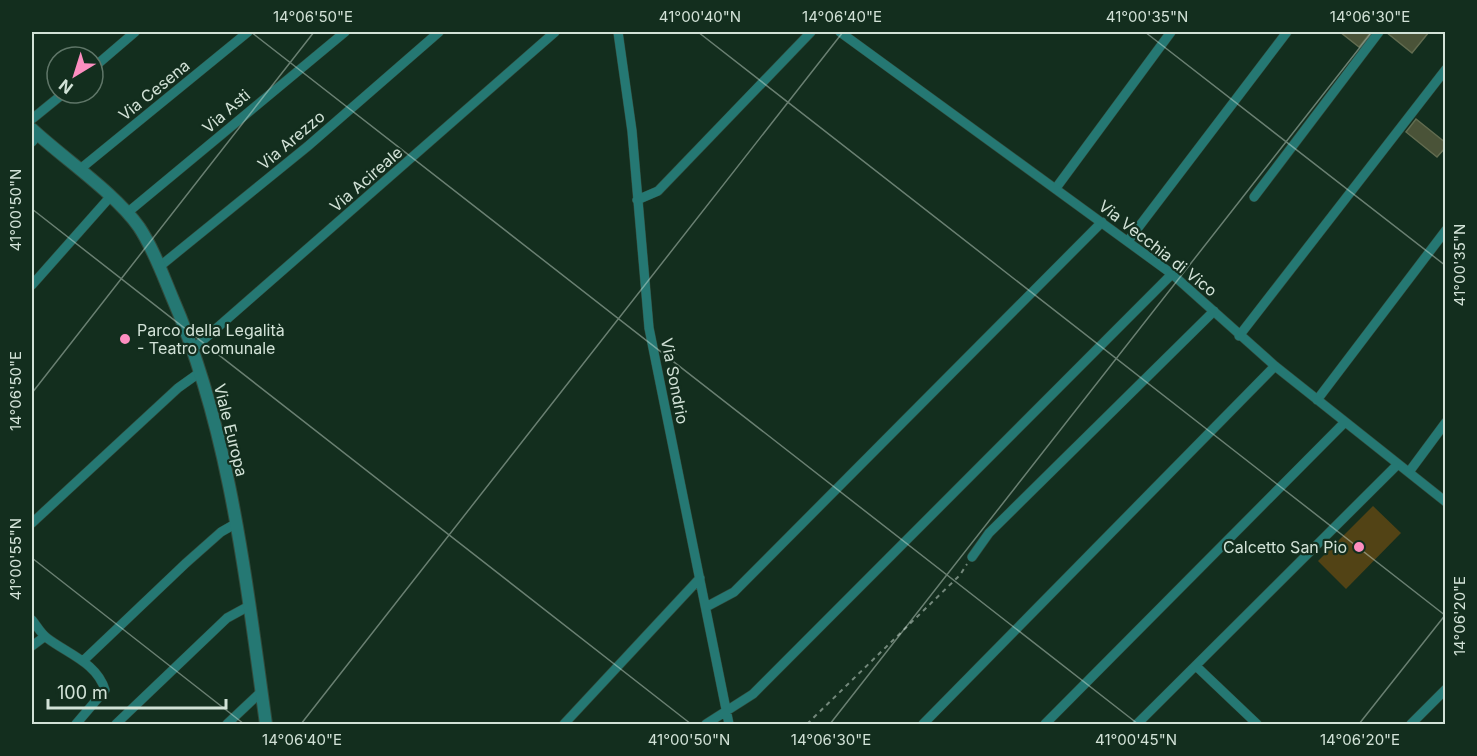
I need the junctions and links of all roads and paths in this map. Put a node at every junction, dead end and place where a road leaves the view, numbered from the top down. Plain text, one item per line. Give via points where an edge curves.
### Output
1 (135, 32) edge
2 (248, 32) edge
3 (345, 32) edge
4 (439, 32) edge
5 (555, 32) edge
6 (811, 32) edge
7 (840, 32) edge
8 (1171, 32) edge
9 (1287, 32) edge
10 (1379, 32) edge
11 (618, 35) edge
12 (105, 58) edge
13 (1446, 69) edge
14 (49, 105) edge
15 (32, 119) edge
16 (34, 136) edge
17 (79, 170) junction
18 (1056, 188) junction
19 (110, 196) junction
20 (1254, 197) dead end
21 (637, 200) junction
22 (127, 213) junction
23 (1102, 222) junction
24 (1446, 230) edge
25 (1128, 241) junction
26 (159, 267) junction
27 (1172, 274) junction
28 (32, 285) edge
29 (1214, 311) junction
30 (1239, 336) junction
31 (194, 348) junction
32 (1275, 366) junction
33 (199, 373) junction
34 (1317, 400) junction
35 (1345, 422) junction
36 (1446, 422) edge
37 (1398, 464) junction
38 (1408, 472) junction
39 (1446, 501) edge
40 (32, 523) edge
41 (235, 524) junction
42 (972, 557) joint
43 (700, 578) junction
44 (249, 606) junction
45 (706, 606) junction
46 (32, 620) edge
47 (44, 637) junction
48 (32, 646) edge
49 (84, 660) junction
50 (1196, 666) junction
51 (1446, 689) edge
52 (262, 691) junction
53 (726, 711) junction
54 (76, 724) edge
55 (116, 724) edge
56 (227, 724) edge
57 (267, 724) edge
58 (564, 724) edge
59 (706, 724) edge
60 (729, 724) edge
61 (807, 724) edge
62 (923, 724) edge
63 (1045, 724) edge
64 (1137, 724) edge
65 (1257, 724) edge
66 (1411, 724) edge

1 - 12 street
2 - 17 street, Via Cesena
3 - 22 street, Via Asti
4 - 26 street, Via Arezzo via 308,146
5 - 31 street, Via Acireale
6 - 21 street via 658,191
7 - 18 street, Via Vecchia di Vico
8 - 18 street
9 - 25 street
10 - 20 street
11 - 21 street, Via Sondrio
13 - 30 street
14 - 15 street
16 - 17 street, Viale Europa
17 - 19 street, Viale Europa
18 - 23 street, Via Vecchia di Vico
19 - 22 street, Viale Europa
19 - 28 street
21 - 43 street, Via Sondrio via 649,328
22 - 26 street, Viale Europa via 143,234
23 - 25 street, Via Vecchia di Vico
23 - 45 street via 734,592
24 - 34 street
25 - 27 street, Via Vecchia di Vico
26 - 31 street, Viale Europa
27 - 29 street, Via Vecchia di Vico
27 - 53 street via 753,694
29 - 30 street, Via Vecchia di Vico
29 - 42 street via 989,533
30 - 32 street, Via Vecchia di Vico
31 - 33 street, Viale Europa
32 - 34 street, Via Vecchia di Vico
32 - 62 street
33 - 40 street
33 - 41 street, Viale Europa via 216,430
34 - 35 street, Via Vecchia di Vico
35 - 37 street, Via Vecchia di Vico
35 - 63 street
36 - 38 street
37 - 38 street, Via Vecchia di Vico
37 - 50 street
38 - 39 street, Via Vecchia di Vico
41 - 44 street, Viale Europa
41 - 49 street via 186,563
42 - 61 path via 960,575
43 - 45 street, Via Sondrio
43 - 58 street
44 - 52 street, Viale Europa
44 - 55 street via 227,618
45 - 53 street, Via Sondrio
46 - 47 street
47 - 48 street
47 - 49 street
49 - 54 street via 99,676 105,690
50 - 64 street
50 - 65 street
51 - 66 street
52 - 56 street
52 - 57 street, Viale Europa
53 - 59 street
53 - 60 street, Via Sondrio

